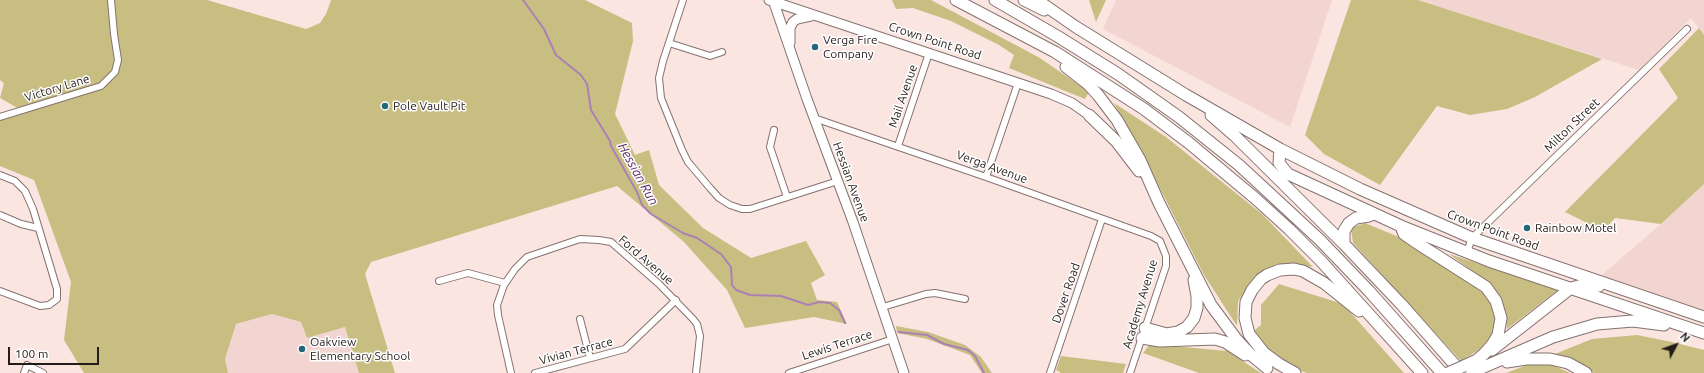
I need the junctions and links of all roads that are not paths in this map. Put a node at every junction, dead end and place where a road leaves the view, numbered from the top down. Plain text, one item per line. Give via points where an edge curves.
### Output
1 (111, 0) edge
2 (683, 0) edge
3 (956, 0) edge
4 (995, 0) edge
5 (1024, 0) edge
6 (1037, 0) edge
7 (772, 1) edge
8 (813, 15) junction
9 (1076, 27) junction
10 (1687, 28) dead end
11 (1012, 30) junction
12 (669, 43) junction
13 (789, 46) junction
14 (722, 52) dead end
15 (929, 53) junction
16 (1018, 83) junction
17 (1186, 95) junction
18 (1089, 115) joint
19 (0, 117) edge
20 (814, 118) junction
21 (774, 130) dead end
22 (898, 146) junction
23 (1280, 149) junction
24 (0, 174) edge
25 (986, 177) junction
26 (1297, 179) junction
27 (838, 181) junction
28 (787, 197) junction
29 (1159, 203) junction
30 (1374, 214) junction
31 (0, 215) edge
32 (1319, 218) junction
33 (1102, 219) junction
34 (1401, 226) junction
35 (38, 228) junction
36 (1472, 238) junction
37 (1160, 242) joint
38 (1344, 244) junction
39 (1466, 252) junction
40 (1191, 266) junction
41 (439, 281) dead end
42 (505, 283) junction
43 (1571, 288) junction
44 (0, 291) edge
45 (1627, 291) junction
46 (965, 299) dead end
47 (676, 300) junction
48 (883, 308) junction
49 (1704, 317) edge
50 (580, 319) dead end
51 (1144, 333) junction
52 (1704, 334) edge
53 (893, 339) junction
54 (1399, 346) junction
55 (590, 358) junction
56 (1477, 360) junction
57 (1491, 364) junction
58 (1271, 370) edge
59 (1465, 371) edge
60 (24, 373) edge
61 (43, 373) edge
62 (511, 373) edge
63 (535, 373) edge
64 (696, 373) edge
65 (789, 373) edge
66 (904, 373) edge
67 (1050, 373) edge
68 (1130, 373) edge
69 (1295, 373) edge
70 (1422, 373) edge
71 (1442, 373) edge
72 (1448, 373) edge
73 (1586, 373) edge

1 - 19 street, Victory Lane via 118,60 115,72 102,86
2 - 12 street
3 - 11 highway
4 - 71 highway via 1118,74 1179,117 1239,165 1292,212 1369,291
5 - 9 highway
6 - 9 highway
7 - 8 main road, Crown Point Road
7 - 13 main road, Hessian Avenue
8 - 13 main road via 793,22
8 - 15 main road, Crown Point Road
9 - 17 highway
10 - 36 street, Milton Street
11 - 29 highway via 1020,40 1073,72 1098,95 1129,140
11 - 54 highway via 1055,52 1104,83 1212,161 1289,229
12 - 14 street via 710,56
12 - 28 street via 661,71 661,98 688,162 719,198 733,206 753,209
13 - 20 main road, Hessian Avenue
15 - 16 main road, Crown Point Road
15 - 22 street, Mail Avenue
16 - 18 main road, Crown Point Road via 1065,99
16 - 25 street
17 - 23 highway, Crown Point Road
17 - 32 highway via 1234,135
18 - 29 highway via 1128,154
20 - 22 street, Verga Avenue
20 - 27 main road, Hessian Avenue
21 - 28 street via 770,147
22 - 25 street, Verga Avenue
23 - 26 highway via 1278,159 1282,168
23 - 36 highway, Crown Point Road via 1380,199
24 - 35 street via 14,181 25,191
25 - 33 street, Verga Avenue
26 - 30 highway
26 - 32 highway via 1302,193
27 - 28 street
27 - 48 main road, Hessian Avenue
29 - 40 highway
30 - 34 highway
30 - 38 highway via 1356,218 1349,223 1344,231
31 - 35 street
32 - 38 highway
33 - 37 street, Verga Avenue via 1151,236
33 - 67 street, Dover Road
34 - 39 highway
34 - 56 highway via 1404,234 1486,287 1494,297 1501,318 1500,330 1492,345
35 - 44 street via 57,289 57,300 49,305 40,306
36 - 39 street
36 - 45 highway, Crown Point Road
37 - 51 street, Academy Avenue via 1166,256 1166,266
38 - 59 highway
39 - 43 highway
40 - 51 highway via 1197,300 1192,321 1184,329 1171,334
40 - 58 highway via 1224,323 1244,347
41 - 42 street via 468,273
42 - 47 street, Ford Avenue via 527,257 580,239 599,240 611,242
42 - 62 street, Ford Avenue via 497,305
43 - 45 highway via 1590,284
43 - 52 highway
43 - 56 highway
45 - 49 highway, Crown Point Road
46 - 48 street via 935,293
47 - 55 street, Vivian Terrace via 625,349
47 - 64 street, Ford Avenue via 699,329 700,344
48 - 53 main road, Hessian Avenue
50 - 55 street
51 - 58 highway via 1160,341 1220,340
51 - 68 street, Academy Avenue
52 - 57 highway via 1641,321 1604,322 1553,337
53 - 65 street, Lewis Terrace
53 - 66 main road, Hessian Avenue
54 - 69 highway via 1382,336 1359,312 1316,277 1303,271 1280,270 1267,275 1256,284 1246,302 1245,318 1249,334 1264,353
54 - 70 highway
55 - 63 street, Vivian Terrace
56 - 59 highway
57 - 59 highway
57 - 73 highway via 1544,358 1568,363
59 - 72 highway, bridge
60 - 61 street via 27,366

